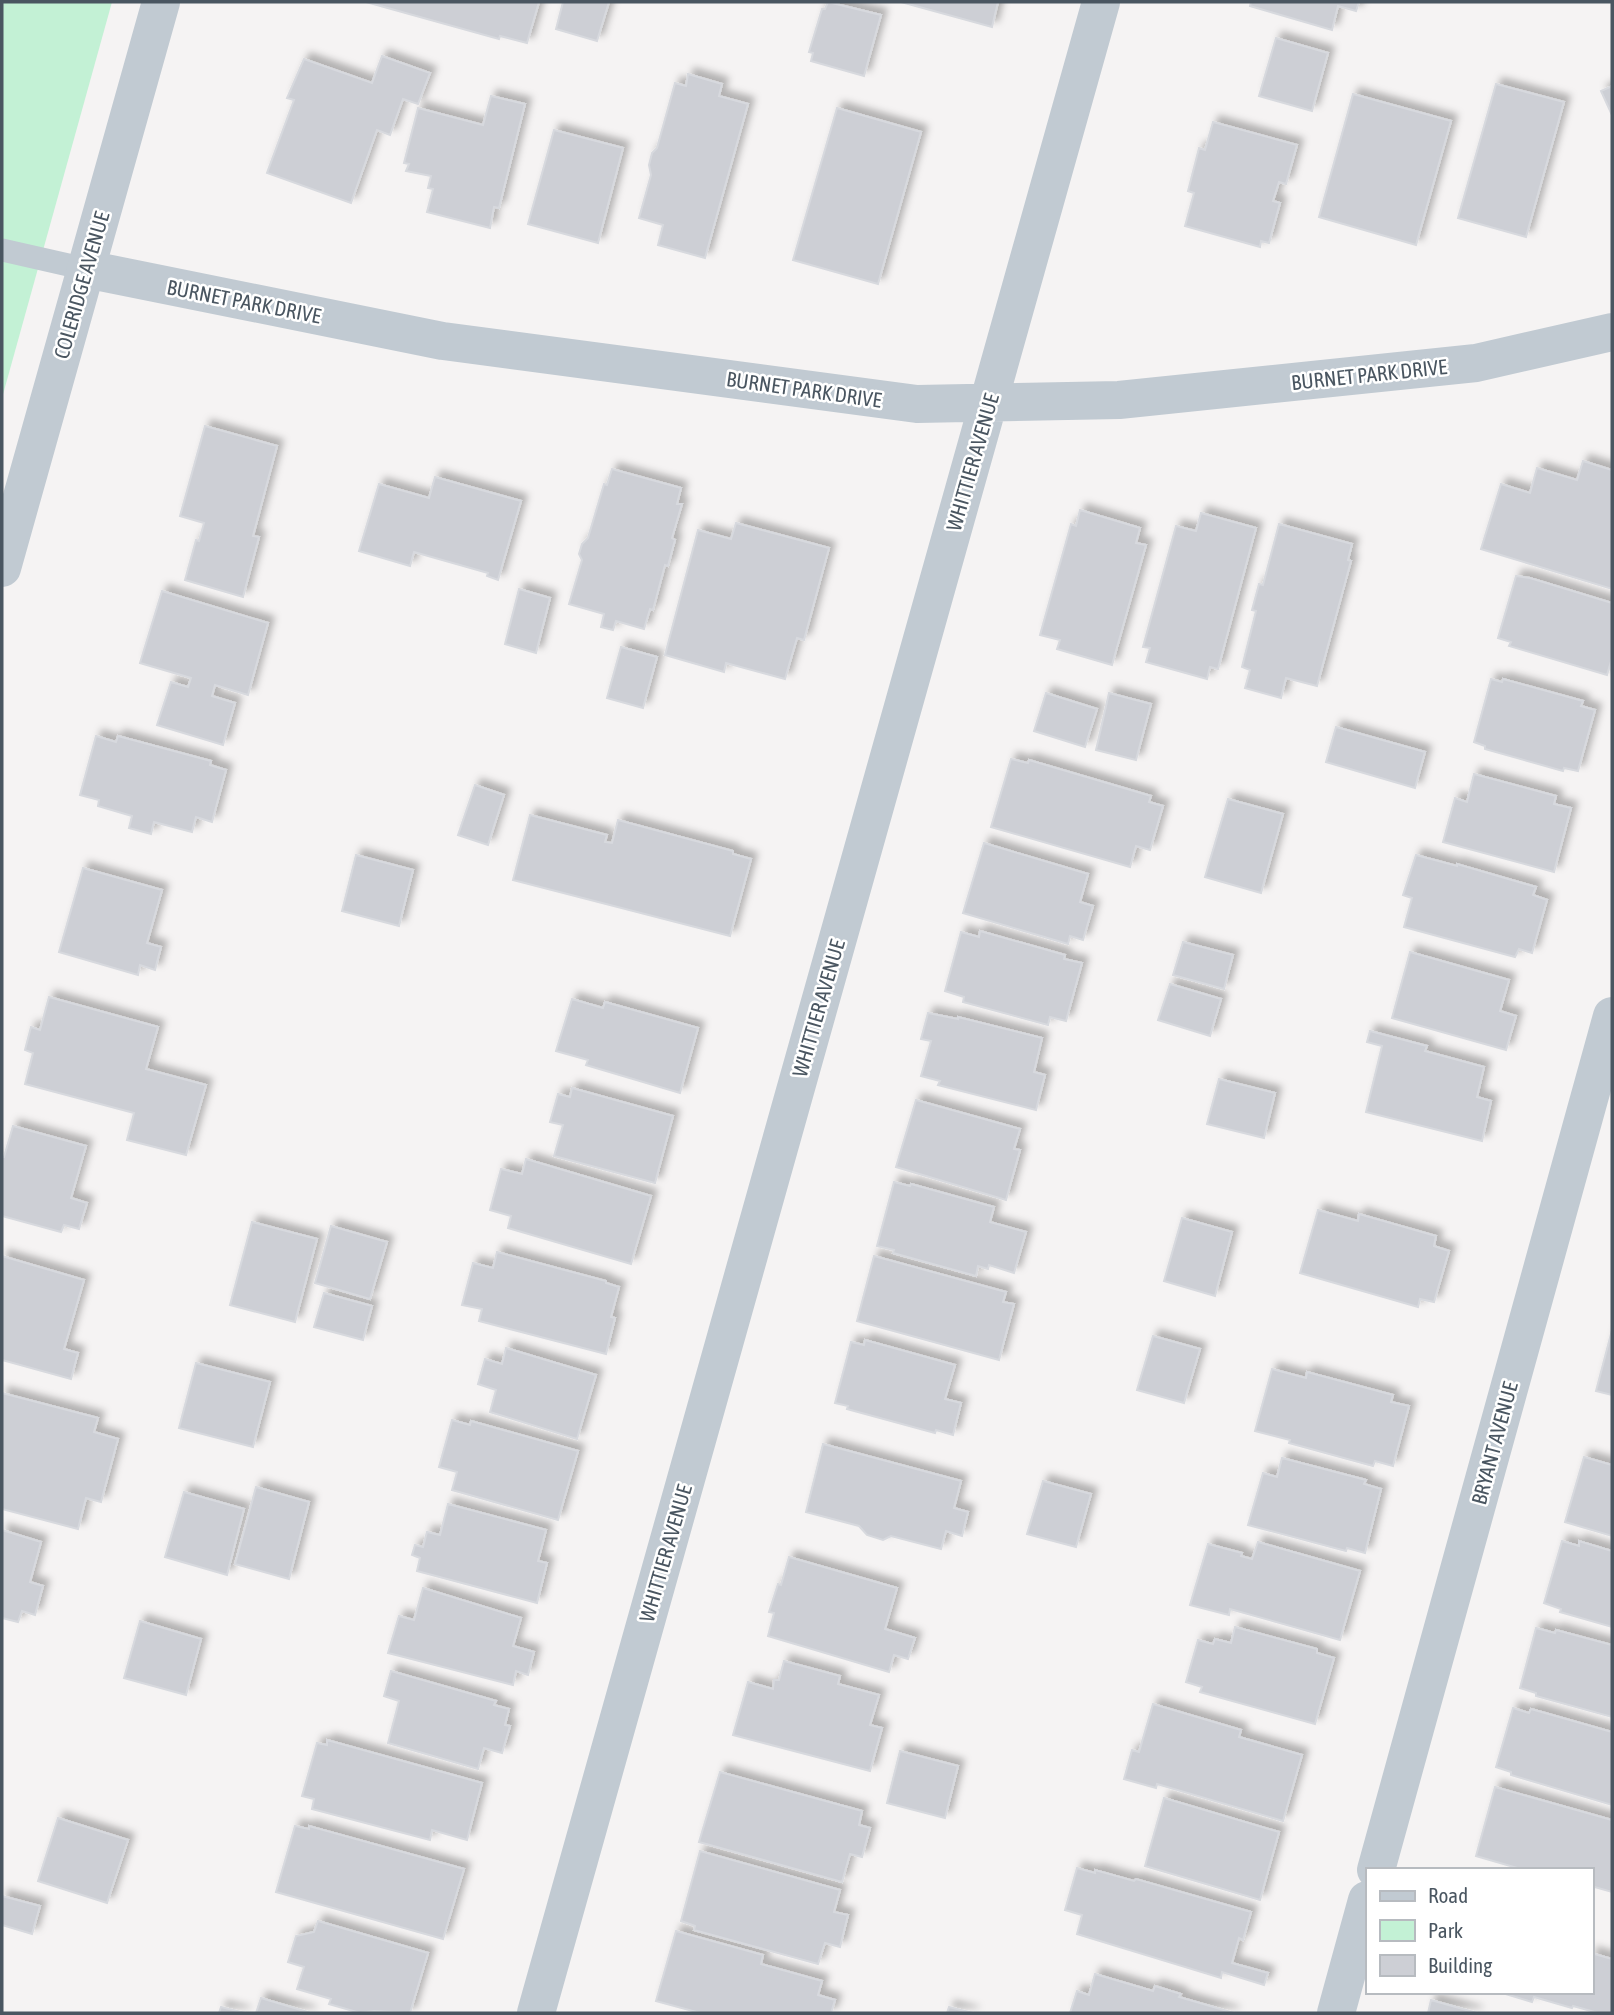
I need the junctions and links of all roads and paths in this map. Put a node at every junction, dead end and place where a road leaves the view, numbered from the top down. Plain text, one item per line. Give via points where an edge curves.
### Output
1 (161, 2) edge
2 (1101, 2) edge
3 (2, 250) edge
4 (86, 269) junction
5 (1612, 332) edge
6 (988, 403) junction
7 (2, 568) edge
8 (1612, 1016) edge
9 (1377, 1868) edge
10 (1366, 1904) edge
11 (536, 2013) edge
12 (1336, 2013) edge

1 - 4 street, COLERIDGE AVENUE
2 - 6 street, WHITTIER AVENUE
3 - 4 lane, BURNET PARK DRIVE
4 - 6 street, BURNET PARK DRIVE via 443,341 917,404
4 - 7 street, COLERIDGE AVENUE
5 - 6 street, BURNET PARK DRIVE via 1476,363 1119,400
6 - 11 street, WHITTIER AVENUE
8 - 9 street, BRYANT AVENUE
10 - 12 street

